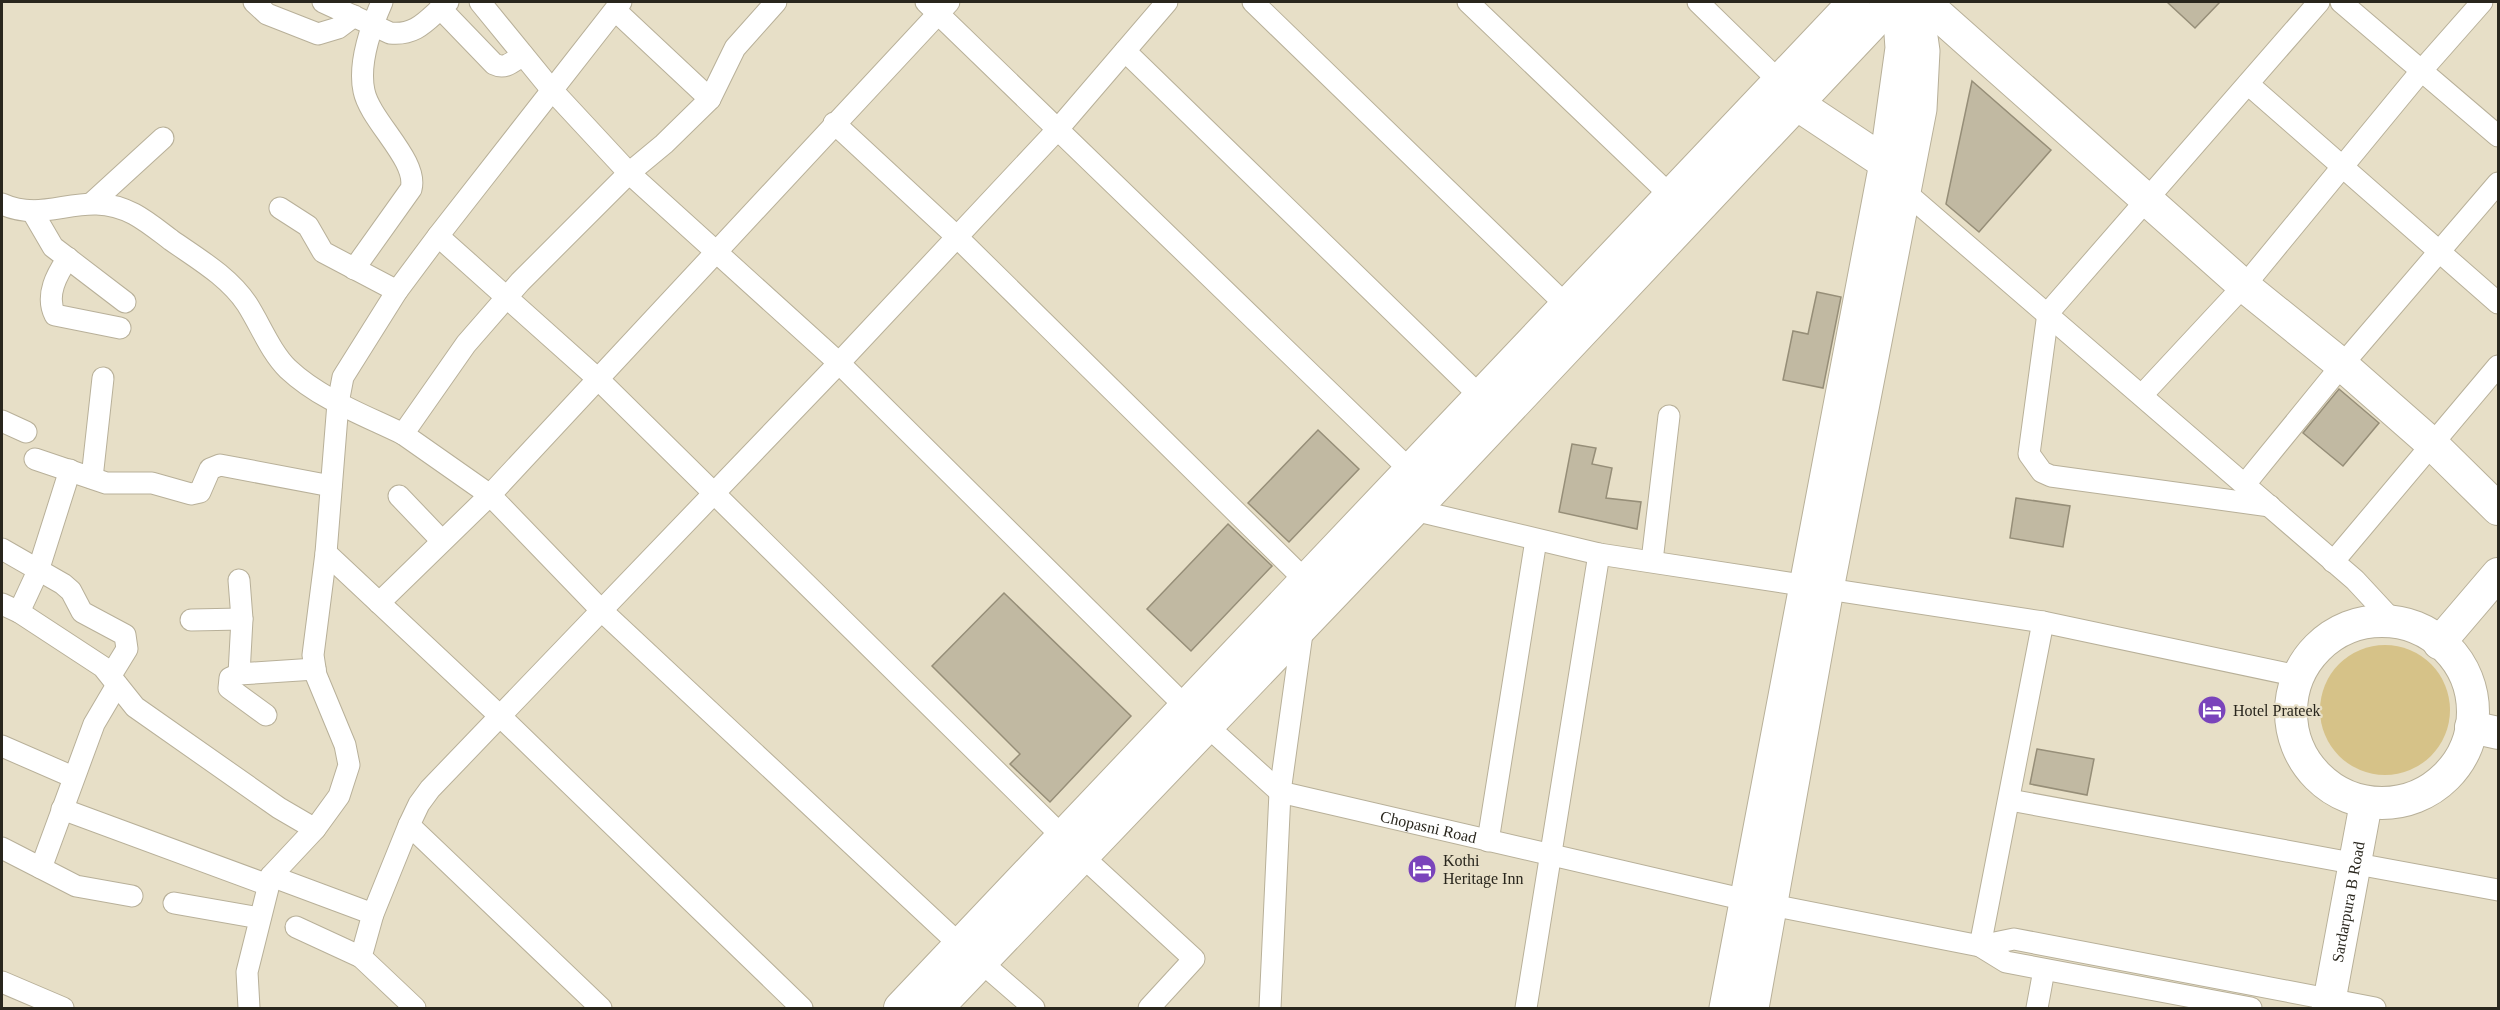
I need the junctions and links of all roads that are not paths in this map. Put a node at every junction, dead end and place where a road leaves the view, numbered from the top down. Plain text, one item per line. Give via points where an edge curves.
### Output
1 (254, 2) edge
2 (323, 2) edge
3 (382, 2) edge
4 (480, 2) edge
5 (776, 2) edge
6 (1167, 2) edge
7 (1253, 2) edge
8 (1468, 2) edge
9 (1698, 2) edge
10 (1854, 2) edge
11 (2319, 2) edge
12 (2341, 2) edge
13 (2482, 2) edge
14 (1908, 3) edge
15 (444, 5) edge
16 (937, 5) edge
17 (619, 6) edge
18 (363, 20) junction
19 (1125, 51) junction
20 (523, 55) junction
21 (2422, 70) junction
22 (2248, 84) junction
23 (550, 90) junction
24 (1788, 93) junction
25 (710, 99) junction
26 (834, 123) junction
27 (1058, 129) junction
28 (2499, 136) edge
29 (163, 138) dead end
30 (1886, 163) junction
31 (2343, 166) junction
32 (629, 173) junction
33 (2499, 183) edge
34 (1904, 191) junction
35 (1670, 195) junction
36 (2147, 200) junction
37 (93, 202) junction
38 (2, 204) edge
39 (280, 208) dead end
40 (32, 211) junction
41 (438, 236) junction
42 (957, 236) junction
43 (716, 251) junction
44 (2440, 251) junction
45 (68, 258) junction
46 (354, 269) junction
47 (2244, 286) junction
48 (397, 291) junction
49 (507, 297) junction
50 (125, 302) dead end
51 (2499, 303) edge
52 (1566, 306) junction
53 (2048, 313) junction
54 (120, 328) dead end
55 (839, 363) junction
56 (2342, 365) junction
57 (2499, 366) edge
58 (103, 378) dead end
59 (598, 379) junction
60 (2142, 395) junction
61 (1480, 396) junction
62 (338, 403) junction
63 (1669, 416) dead end
64 (2, 421) edge
65 (26, 432) dead end
66 (403, 434) junction
67 (2432, 444) junction
68 (35, 459) dead end
69 (70, 470) junction
70 (92, 478) junction
71 (2245, 484) junction
72 (331, 486) junction
73 (1405, 490) junction
74 (713, 494) junction
75 (490, 495) junction
76 (399, 496) dead end
77 (2270, 506) junction
78 (2499, 509) edge
79 (1536, 540) junction
80 (442, 541) junction
81 (2, 549) edge
82 (326, 553) junction
83 (1599, 554) junction
84 (1652, 561) junction
85 (2333, 562) junction
86 (38, 571) junction
87 (2499, 574) edge
88 (239, 580) dead end
89 (1305, 580) junction
90 (1816, 588) junction
91 (379, 603) junction
92 (10, 608) edge
93 (602, 611) junction
94 (242, 619) junction
95 (191, 620) dead end
96 (1303, 622) junction
97 (2043, 622) junction
98 (2394, 622) junction
99 (2439, 643) junction
100 (315, 669) junction
101 (239, 674) junction
102 (2298, 676) junction
103 (114, 680) junction
104 (266, 715) dead end
105 (1196, 716) junction
106 (501, 717) junction
107 (2485, 730) edge
108 (2, 746) edge
109 (73, 777) junction
110 (1280, 792) junction
111 (2010, 800) junction
112 (2366, 803) junction
113 (62, 809) junction
114 (409, 825) junction
115 (315, 829) junction
116 (1488, 841) junction
117 (1072, 846) junction
118 (2, 848) edge
119 (1552, 856) junction
120 (2356, 863) junction
121 (41, 868) junction
122 (270, 881) junction
123 (2499, 890) edge
124 (132, 896) dead end
125 (1758, 902) junction
126 (174, 903) dead end
127 (373, 914) junction
128 (260, 918) junction
129 (296, 927) dead end
130 (1980, 946) junction
131 (970, 953) junction
132 (361, 957) junction
133 (2044, 970) junction
134 (2, 982) edge
135 (2329, 1004) edge
136 (55, 1007) edge
137 (249, 1008) edge
138 (415, 1008) edge
139 (601, 1008) edge
140 (802, 1008) edge
141 (900, 1008) edge
142 (937, 1008) edge
143 (1034, 1008) edge
144 (1149, 1008) edge
145 (1270, 1008) edge
146 (1526, 1008) edge
147 (1725, 1008) edge
148 (1752, 1008) edge
149 (2037, 1008) edge
150 (2251, 1008) edge
151 (2375, 1008) edge

1 - 18 street via 267,14 318,34
2 - 18 street
3 - 18 street
4 - 20 street, Chopasni Road
5 - 25 street via 735,48
6 - 19 street
7 - 52 street
8 - 35 street
9 - 24 street
10 - 24 main road
11 - 22 street
12 - 21 street
13 - 21 street
14 - 24 main road
14 - 30 main road
14 - 34 main road via 1923,51 1923,76
14 - 36 main road
15 - 18 street via 410,33 390,33
15 - 20 street via 494,64 507,66
16 - 26 street
16 - 27 street
17 - 23 street
17 - 25 street
18 - 46 street via 363,89 367,104 408,166 413,181
19 - 27 street
19 - 61 street
20 - 23 street, Chopasni Road
21 - 28 street
21 - 31 street
22 - 31 street
22 - 36 street
23 - 32 street, Chopasni Road
23 - 41 street
24 - 30 main road
24 - 35 main road
24 - 73 main road
25 - 32 street
26 - 42 street
26 - 43 street
27 - 42 street
27 - 73 street
29 - 37 street
30 - 90 main road
31 - 44 street
31 - 47 street
32 - 43 street, Chopasni Road
32 - 49 street
33 - 44 street
34 - 53 street
34 - 90 main road
35 - 52 main road
36 - 47 main road
36 - 53 street
37 - 40 street
37 - 62 street via 134,214 228,281 287,368
38 - 40 street
39 - 46 street via 308,226 323,252
40 - 45 street via 53,247
41 - 48 street
41 - 49 street
42 - 55 street
42 - 89 street
43 - 55 street, Chopasni Road
43 - 59 street
44 - 51 street
44 - 56 street
45 - 50 street
45 - 54 street via 53,286 54,315
46 - 48 street
47 - 56 main road
47 - 60 street
48 - 62 street via 344,376
49 - 59 street
49 - 66 street via 466,344
52 - 61 main road
53 - 60 street
53 - 77 street via 2029,454 2042,472
55 - 74 street
55 - 105 street, Chopasni Road
56 - 67 main road
56 - 71 street
57 - 67 street
58 - 70 street
59 - 74 street
59 - 75 street
60 - 71 street
61 - 73 main road
62 - 66 street
62 - 72 street
63 - 84 street
64 - 65 street
66 - 75 street
67 - 78 main road
67 - 85 street
68 - 69 street
69 - 70 street
69 - 86 street
70 - 72 street via 114,484 164,484 191,494 200,492 210,469 220,465
71 - 77 street
72 - 82 street
73 - 79 street
73 - 89 main road
73 - 96 main road
74 - 93 street
74 - 117 street
75 - 80 street
75 - 93 street
76 - 80 street
77 - 85 street
79 - 83 street
79 - 116 street
80 - 91 street
81 - 86 street
82 - 91 street
82 - 100 street
83 - 84 street
83 - 119 street
84 - 90 street
85 - 98 street
86 - 92 street
86 - 103 street via 71,591 82,612 125,635 127,649
87 - 99 main road
88 - 94 street
89 - 105 main road
90 - 97 street
90 - 125 main road
91 - 106 street
92 - 103 street
93 - 106 street
93 - 131 street
94 - 95 street
94 - 101 street
96 - 105 main road
96 - 110 street
97 - 102 street
97 - 111 street
98 - 99 main road via 2425,632
98 - 102 main road via 2363,623 2341,631 2316,650
99 - 107 main road via 2450,651 2467,678 2474,709
100 - 101 street
100 - 115 street via 349,765 339,796
101 - 104 street via 230,678 230,688
102 - 112 main road via 2291,707 2294,739 2308,767 2336,792
103 - 109 street
103 - 115 street via 135,707 190,748
105 - 110 street, Chopasni Road
105 - 117 main road
106 - 114 street via 430,789
106 - 140 street
107 - 112 main road via 2469,740 2452,771 2428,791 2398,802
108 - 109 street
109 - 113 street
110 - 116 street, Chopasni Road
110 - 145 street
111 - 120 street
111 - 130 street
112 - 120 main road, Sardarpura B Road
113 - 121 street
113 - 122 street
114 - 127 street
114 - 139 street
115 - 122 street
116 - 119 street, Chopasni Road
117 - 131 main road
117 - 144 street via 1194,959
118 - 121 street
119 - 125 street, Chopasni Road
119 - 146 street
120 - 123 street
120 - 135 main road, Sardarpura B Road
121 - 124 street via 76,886
122 - 127 street
122 - 128 street
125 - 130 street, Chopasni Road
125 - 147 main road
125 - 148 main road
126 - 128 street
127 - 132 street
128 - 137 street via 246,972
129 - 132 street
130 - 133 street via 2006,962
130 - 135 street via 2014,939
131 - 141 main road
131 - 142 main road
131 - 143 street
132 - 138 street
133 - 149 street
133 - 150 street
134 - 136 street
135 - 151 street

